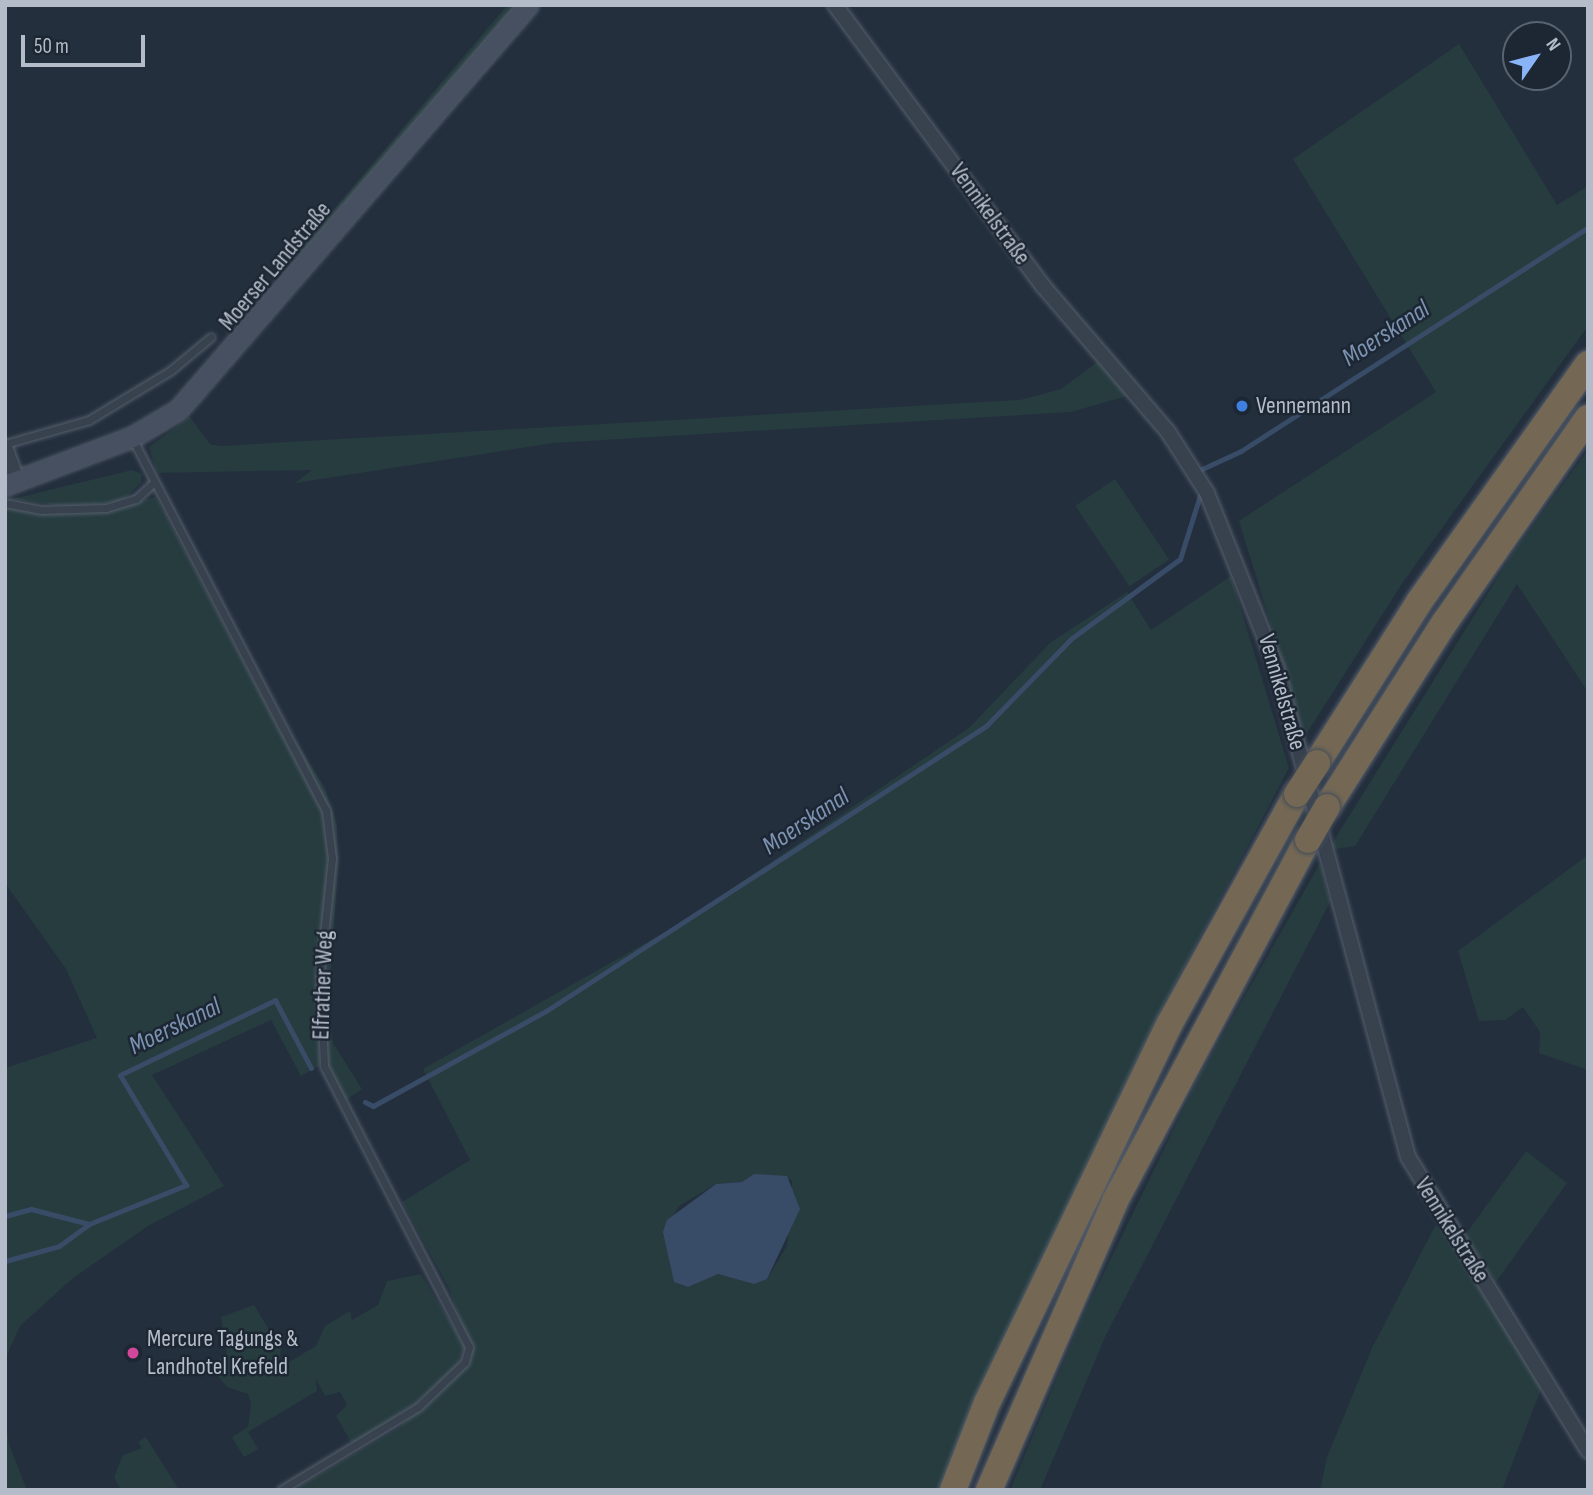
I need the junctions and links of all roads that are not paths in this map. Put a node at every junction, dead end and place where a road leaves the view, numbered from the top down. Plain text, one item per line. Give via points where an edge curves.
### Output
1 (528, 5) edge
2 (835, 5) edge
3 (211, 337) dead end
4 (1588, 364) edge
5 (1588, 418) edge
6 (132, 437) junction
7 (5, 446) edge
8 (154, 482) junction
9 (11, 483) edge
10 (5, 503) edge
11 (1588, 1451) edge
12 (281, 1490) edge
13 (953, 1490) edge
14 (989, 1490) edge

1 - 6 main road, Moerser Landstraße via 202,387 178,411
2 - 11 street, Vennikelstraße via 1043,286 1168,432 1208,493 1277,668 1408,1157
3 - 7 lane via 170,371 89,420
4 - 13 highway, bridge via 1419,602 1297,794 1170,1023 987,1403
5 - 14 highway, bridge via 1445,622 1308,840 1115,1201
6 - 8 lane, Elfrather Weg
6 - 9 main road, Moerser Landstraße
7 - 9 street
8 - 10 lane via 136,499 106,508 41,510
8 - 12 lane, Elfrather Weg via 326,810 332,846 319,995 324,1066 469,1347 465,1362 418,1407

